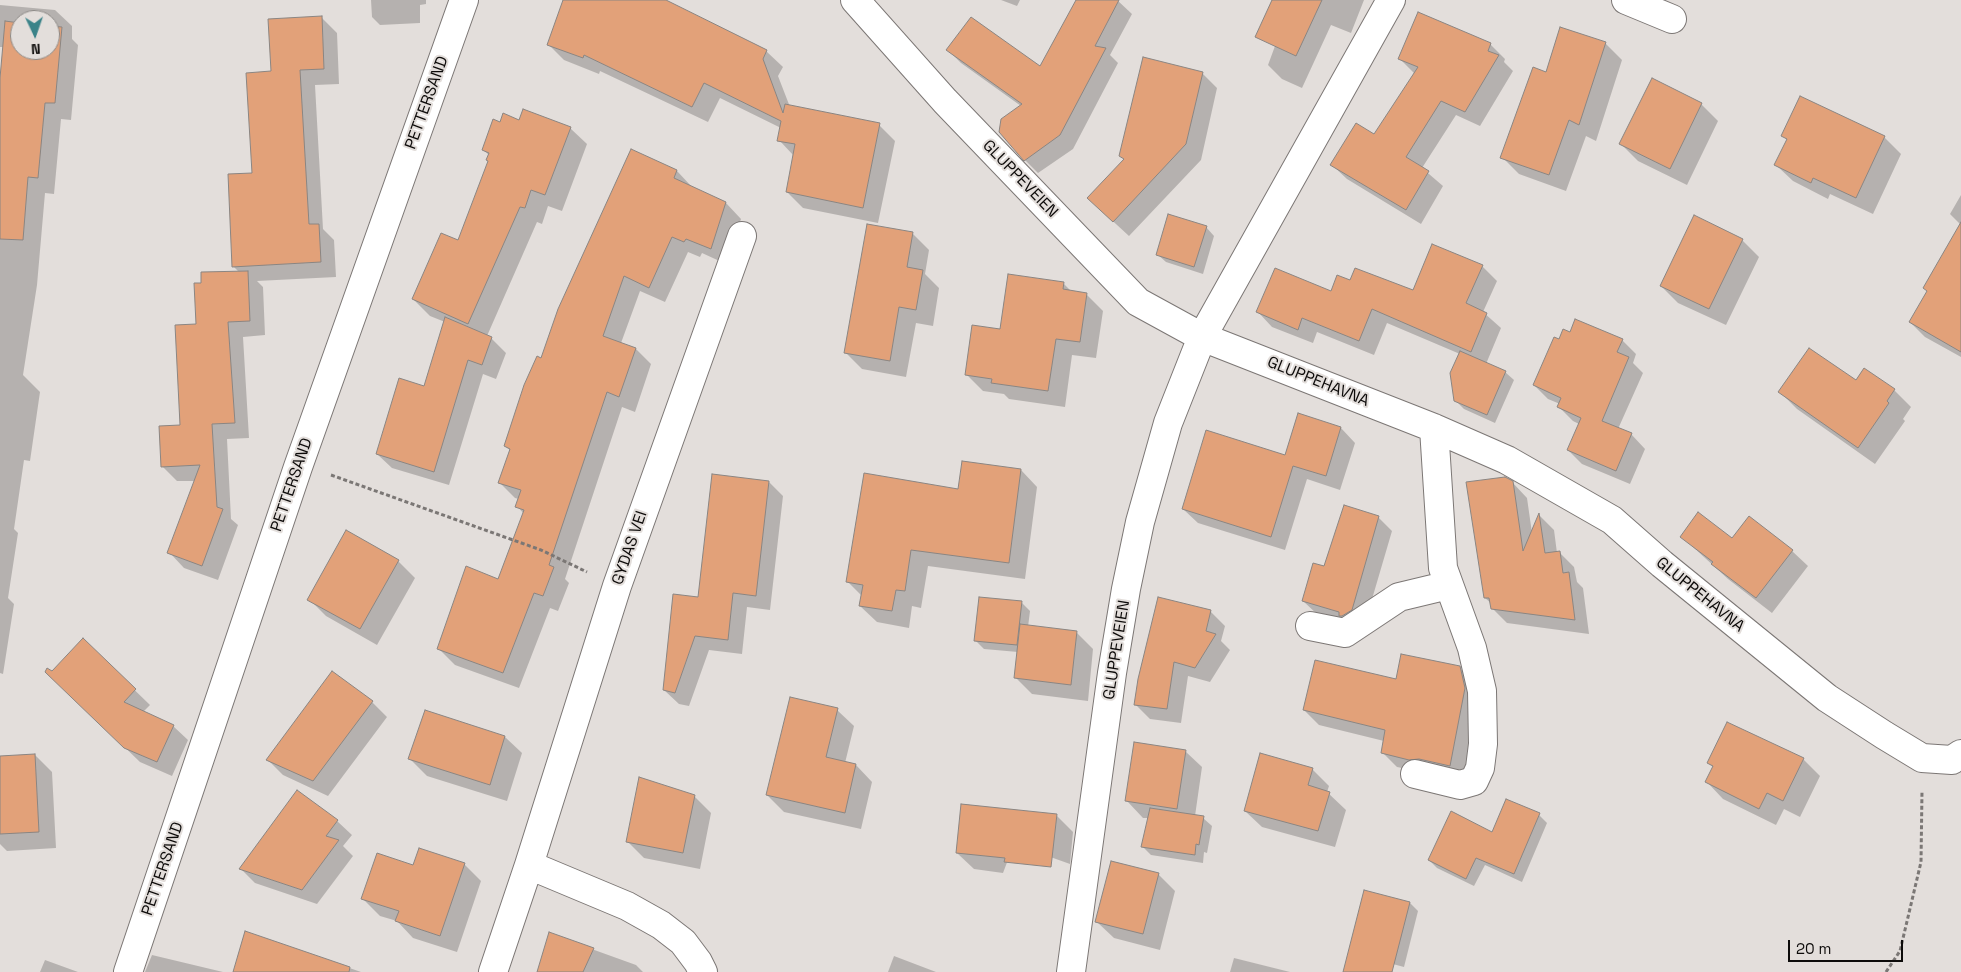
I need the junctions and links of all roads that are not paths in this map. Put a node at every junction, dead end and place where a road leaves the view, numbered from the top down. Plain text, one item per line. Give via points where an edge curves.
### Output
1 (464, 0) edge
2 (856, 0) edge
3 (1391, 0) edge
4 (1626, 0) edge
5 (1672, 19) dead end
6 (742, 236) dead end
7 (1202, 337) junction
8 (1434, 428) junction
9 (1449, 585) junction
10 (1310, 626) dead end
11 (1961, 754) edge
12 (1416, 774) dead end
13 (529, 864) junction
14 (128, 972) edge
15 (493, 972) edge
16 (703, 972) edge
17 (1071, 972) edge

1 - 14 street, PETTERSAND via 298,466
2 - 7 street, GLUPPEVEIEN via 945,101 1138,302
3 - 7 street, GLUPPEVEIEN
4 - 5 street
6 - 13 street, GYDAS VEI via 617,586
7 - 8 street, GLUPPEHAVNA
7 - 17 street, GLUPPEVEIEN via 1168,424 1140,522 1111,682
8 - 9 street via 1443,568
8 - 11 street, GLUPPEHAVNA via 1507,460 1612,520 1827,698 1922,758 1952,760
9 - 10 street via 1399,597 1345,634
9 - 12 street via 1472,648 1482,691 1480,768 1474,782 1460,785
13 - 15 street, GYDAS VEI
13 - 16 street via 627,906 661,925 683,942

